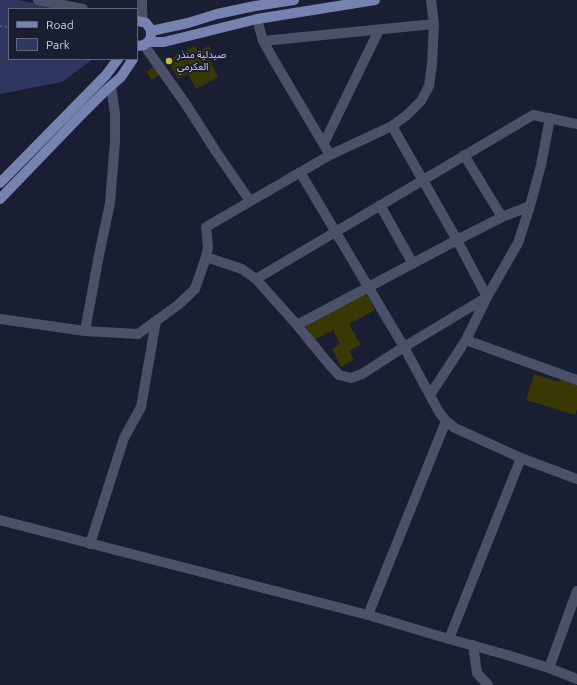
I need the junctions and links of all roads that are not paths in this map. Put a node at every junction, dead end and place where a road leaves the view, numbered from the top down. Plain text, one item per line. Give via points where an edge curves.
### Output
1 (38, 0) edge
2 (142, 0) edge
3 (294, 0) edge
4 (375, 0) edge
5 (431, 0) edge
6 (78, 8) edge
7 (257, 19) junction
8 (139, 21) edge
9 (434, 24) junction
10 (379, 30) junction
11 (151, 31) junction
12 (263, 41) junction
13 (141, 46) edge
14 (117, 60) edge
15 (132, 60) edge
16 (111, 86) junction
17 (550, 118) junction
18 (577, 124) edge
19 (392, 126) junction
20 (324, 143) junction
21 (330, 155) junction
22 (464, 155) junction
23 (300, 172) junction
24 (423, 180) junction
25 (0, 183) edge
26 (0, 199) edge
27 (250, 201) junction
28 (380, 205) junction
29 (530, 206) junction
30 (502, 217) junction
31 (335, 232) junction
32 (457, 240) junction
33 (206, 257) junction
34 (412, 264) junction
35 (256, 279) junction
36 (368, 288) junction
37 (487, 297) junction
38 (0, 319) edge
39 (156, 321) junction
40 (297, 325) junction
41 (85, 331) junction
42 (466, 340) junction
43 (404, 347) junction
44 (577, 380) edge
45 (430, 395) junction
46 (446, 421) junction
47 (521, 458) junction
48 (577, 478) edge
49 (0, 520) edge
50 (90, 544) junction
51 (577, 591) edge
52 (368, 615) junction
53 (449, 639) junction
54 (473, 645) junction
55 (550, 668) junction
56 (577, 679) edge
57 (488, 685) edge

1 - 6 street
2 - 8 street
3 - 11 main road via 217,14
4 - 7 main road
5 - 9 street
7 - 12 street
7 - 13 main road
8 - 11 main road via 146,24
9 - 10 street
9 - 19 street via 429,86 421,101
10 - 12 street
10 - 20 street
11 - 13 main road via 150,39
12 - 20 street
13 - 27 street via 187,106
14 - 25 main road
15 - 16 main road via 121,77
16 - 26 main road
16 - 41 street via 115,113 115,142 110,203
17 - 18 street
17 - 22 street via 533,115
17 - 29 street
19 - 21 street
19 - 24 street
20 - 21 street
21 - 23 street
22 - 24 street
22 - 30 street
23 - 27 street
23 - 31 street
24 - 28 street
24 - 32 street
27 - 33 street via 206,227
28 - 31 street
28 - 34 street
29 - 30 street
29 - 37 street via 518,243
30 - 32 street
31 - 35 street
31 - 36 street
32 - 34 street
32 - 37 street
33 - 35 street via 242,269
33 - 39 street via 195,289 178,306
34 - 36 street
35 - 40 street
36 - 40 street
36 - 43 street
37 - 42 street
37 - 43 street
38 - 41 street
39 - 41 street via 138,334
39 - 50 street via 141,407 124,438
40 - 43 street via 339,375 351,378 362,374
42 - 44 street
42 - 45 street
43 - 45 street
45 - 46 street
46 - 47 street via 455,428
46 - 52 street
47 - 48 street
47 - 53 street
49 - 50 street
50 - 52 street
51 - 55 street
52 - 53 street
53 - 54 street
54 - 55 street
54 - 57 street via 477,673
55 - 56 street

